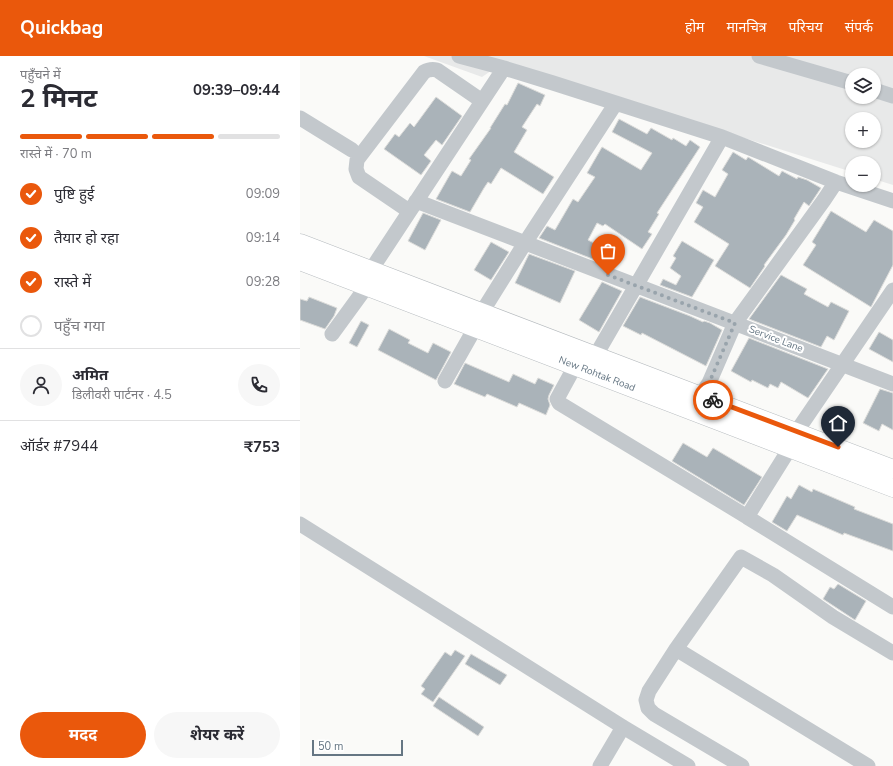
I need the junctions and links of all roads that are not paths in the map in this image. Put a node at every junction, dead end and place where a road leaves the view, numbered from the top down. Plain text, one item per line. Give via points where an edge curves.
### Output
1 (459, 56) edge
2 (759, 56) edge
3 (504, 68) junction
4 (845, 82) edge
5 (881, 92) edge
6 (893, 96) edge
7 (482, 101) junction
8 (616, 103) junction
9 (300, 118) edge
10 (722, 138) junction
11 (352, 150) dead end
12 (836, 182) junction
13 (893, 201) edge
14 (413, 206) junction
15 (300, 243) edge
16 (525, 243) junction
17 (300, 261) edge
18 (369, 278) junction
19 (636, 285) junction
20 (893, 290) edge
21 (478, 320) junction
22 (735, 323) junction
23 (332, 334) dead end
24 (596, 355) junction
25 (842, 365) junction
26 (575, 366) junction
27 (445, 381) dead end
28 (893, 384) edge
29 (701, 395) junction
30 (797, 431) junction
31 (790, 448) junction
32 (893, 469) edge
33 (893, 488) edge
34 (749, 518) junction
35 (300, 524) edge
36 (893, 607) edge
37 (676, 649) junction
38 (893, 654) edge
39 (623, 727) junction
40 (600, 766) edge
41 (688, 766) edge
42 (742, 766) edge
43 (868, 766) edge

1 - 3 street
2 - 4 street
3 - 7 street
3 - 8 street
5 - 6 street
7 - 14 street
7 - 14 street, Service Lane via 437,70 428,69 358,160 356,169 359,177
8 - 10 street
8 - 16 street
9 - 11 street
10 - 12 street
10 - 19 street
12 - 13 street
12 - 22 street
14 - 16 street, Service Lane
14 - 18 street
15 - 18 main road, New Rohtak Road
16 - 19 street, Service Lane
16 - 21 street
17 - 18 main road, New Rohtak Road
18 - 21 main road, New Rohtak Road
18 - 23 street
19 - 22 street, Service Lane
19 - 24 street
20 - 25 street
21 - 24 main road, New Rohtak Road
21 - 26 main road, New Rohtak Road
21 - 27 street
22 - 25 street, Service Lane
22 - 29 street via 709,383
24 - 29 main road, New Rohtak Road
25 - 28 street, Service Lane
25 - 30 street
26 - 31 main road, New Rohtak Road
26 - 34 street via 557,399 559,404
29 - 30 main road, New Rohtak Road
30 - 32 main road, New Rohtak Road
31 - 33 main road, New Rohtak Road
31 - 34 street via 747,517
34 - 36 street
35 - 39 street
37 - 38 street via 742,557
37 - 42 street via 649,691 646,700 648,708
37 - 43 street
39 - 40 street
39 - 41 street

